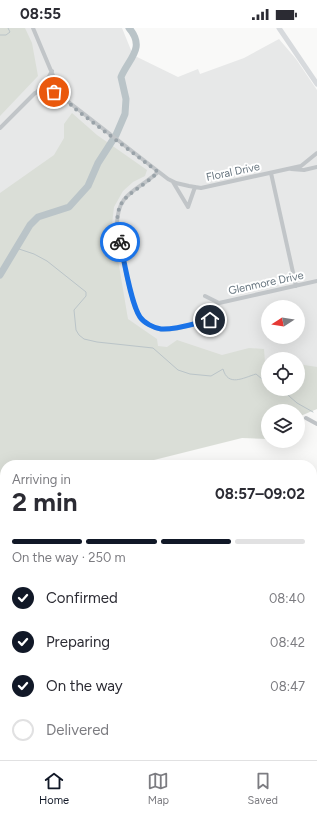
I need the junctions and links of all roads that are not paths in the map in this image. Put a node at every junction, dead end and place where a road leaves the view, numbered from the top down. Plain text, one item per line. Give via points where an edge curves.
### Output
1 (33, 28) edge
2 (279, 28) edge
3 (52, 71) junction
4 (317, 84) edge
5 (36, 93) junction
6 (63, 96) junction
7 (0, 128) edge
8 (317, 153) edge
9 (317, 167) edge
10 (291, 168) junction
11 (158, 172) junction
12 (271, 173) junction
13 (172, 181) junction
14 (195, 187) junction
15 (317, 281) edge
16 (296, 286) junction
17 (205, 296) dead end
18 (219, 303) junction
19 (209, 314) dead end
20 (210, 320) dead end
21 (306, 418) dead end
22 (317, 424) edge

1 - 3 street, Floral Drive
2 - 4 main road
3 - 5 street
3 - 6 street, Floral Drive
5 - 6 street via 48,91
5 - 7 street
6 - 11 street, Floral Drive
8 - 10 street, Floral Drive via 306,163
9 - 10 street, Floral Drive via 304,170
10 - 12 street, Floral Drive
11 - 13 street, Floral Drive
11 - 20 street via 125,198 118,212 117,225 134,304 140,317 150,326 159,329
12 - 14 street, Floral Drive via 201,188
12 - 16 street
13 - 14 street, Floral Drive
13 - 14 street via 188,207
15 - 16 street, Glenmore Drive
16 - 18 street, Glenmore Drive
17 - 18 street, Glenmore Drive
18 - 19 street, Glenmore Drive
21 - 22 street

